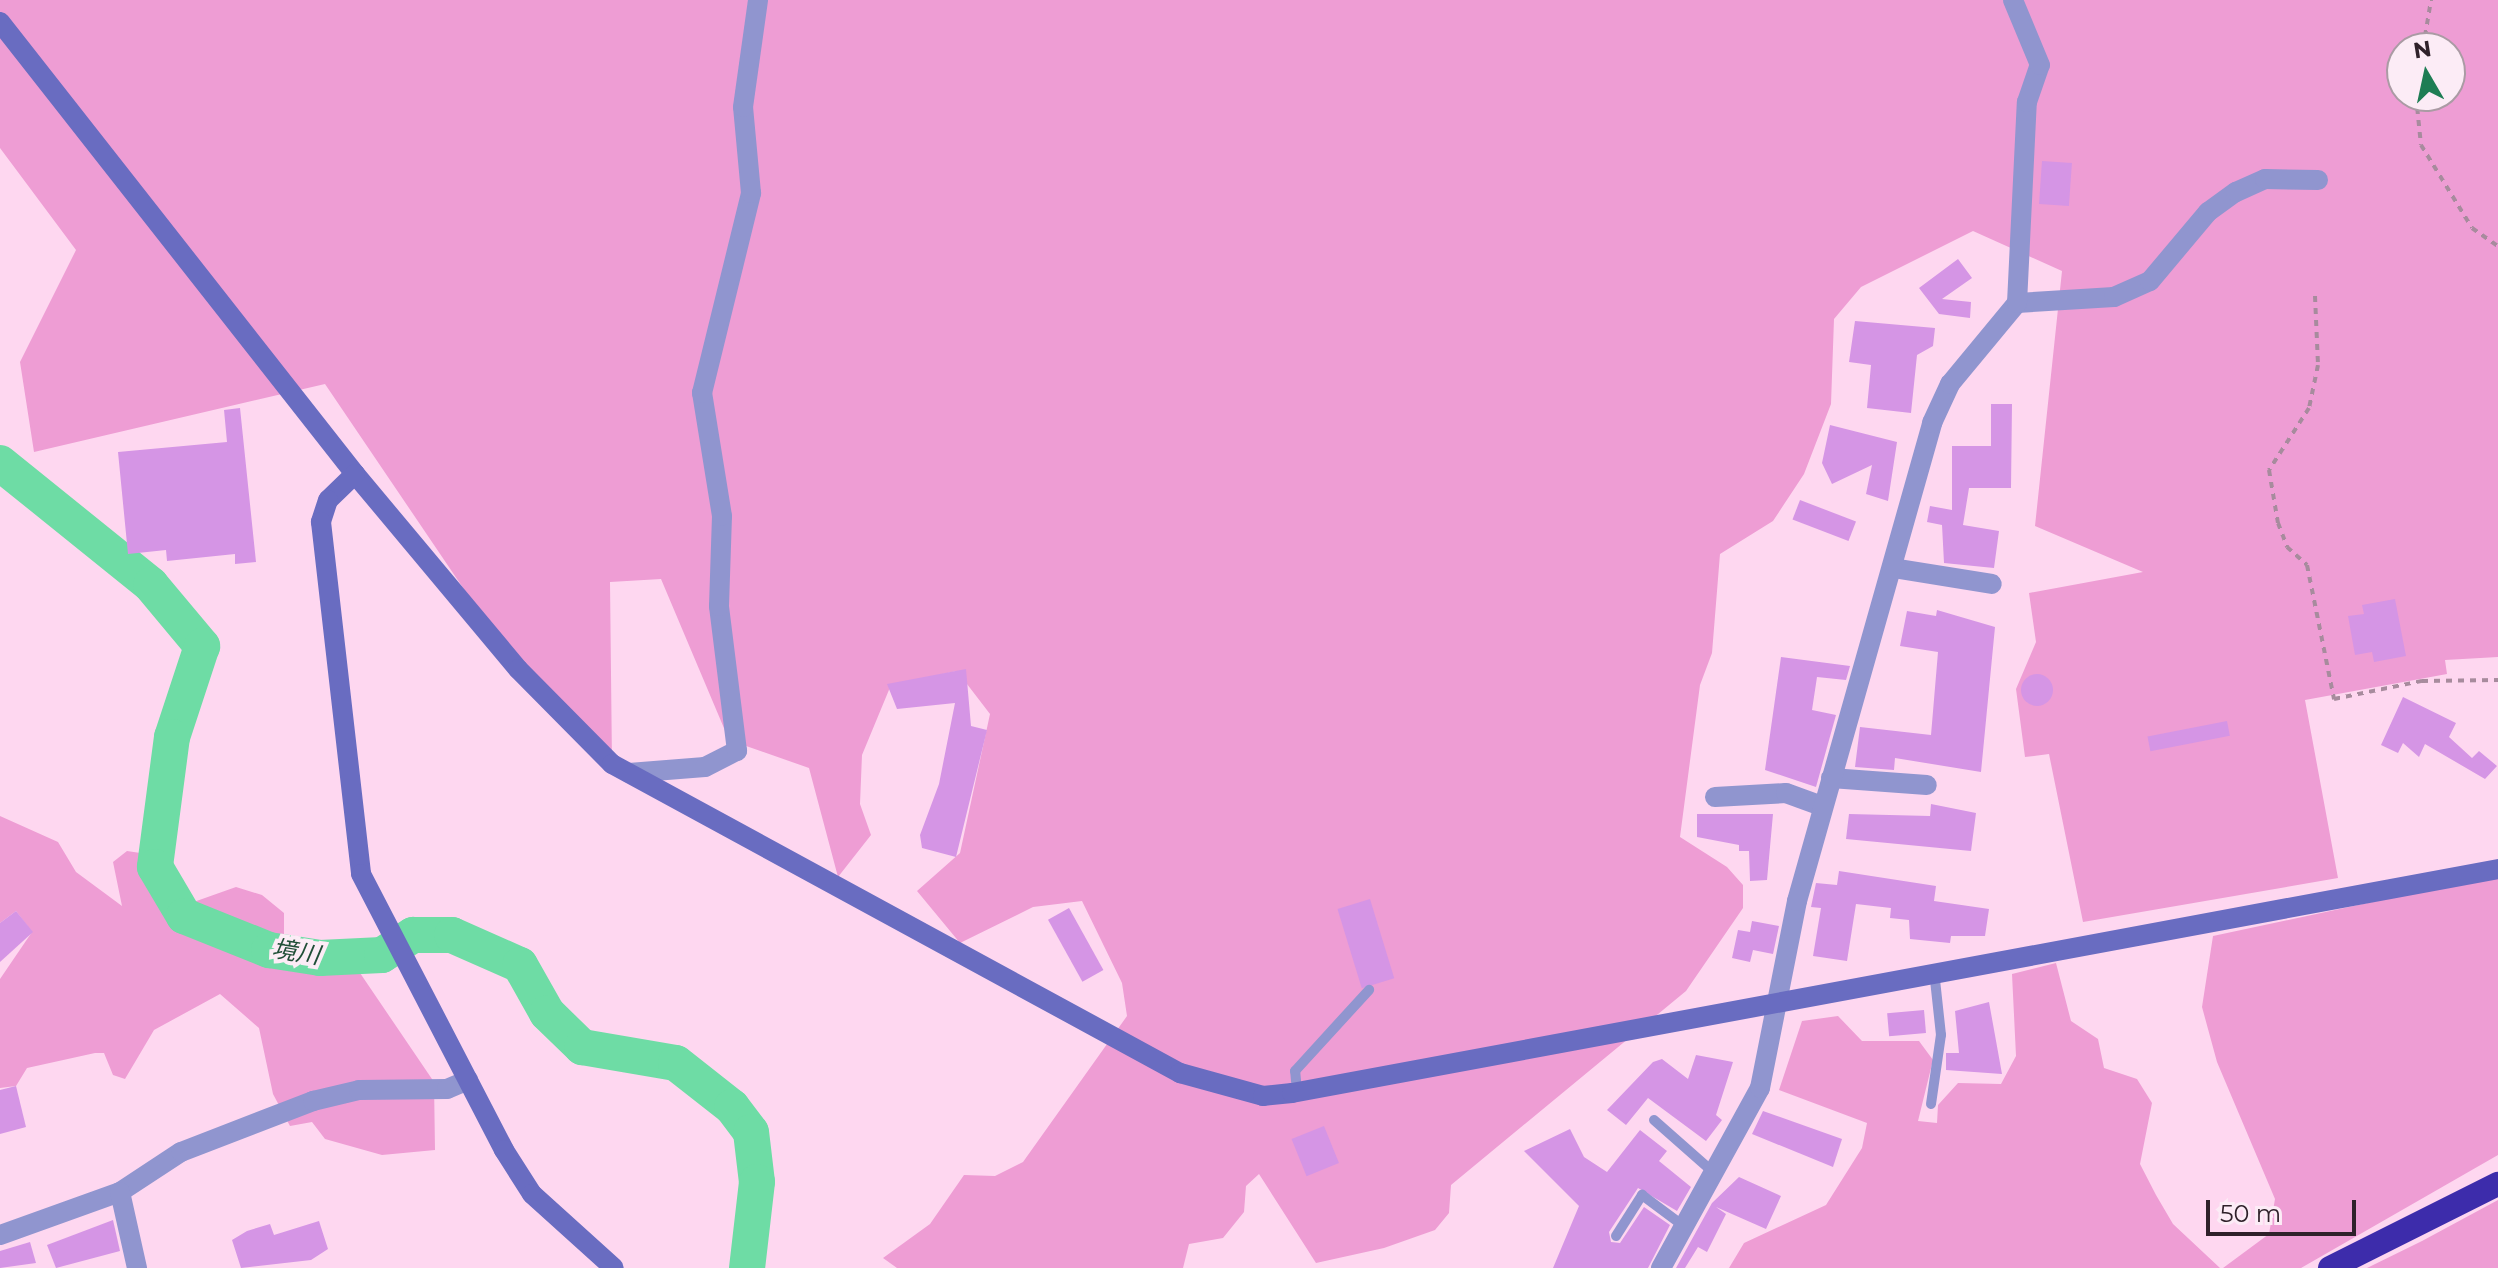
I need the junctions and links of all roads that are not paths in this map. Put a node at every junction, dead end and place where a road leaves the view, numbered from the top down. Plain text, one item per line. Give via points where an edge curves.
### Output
1 (758, 0) edge
2 (2013, 0) edge
3 (0, 22) edge
4 (2318, 180) dead end
5 (2017, 303) junction
6 (355, 474) junction
7 (1893, 568) junction
8 (1992, 584) dead end
9 (629, 773) junction
10 (1831, 778) junction
11 (1927, 785) dead end
12 (1715, 797) dead end
13 (1822, 806) junction
14 (2498, 869) edge
15 (1934, 969) junction
16 (1369, 990) dead end
17 (1773, 1009) junction
18 (468, 1080) junction
19 (1297, 1092) junction
20 (1931, 1104) dead end
21 (1654, 1120) dead end
22 (1713, 1172) junction
23 (2498, 1184) edge
24 (120, 1192) junction
25 (1685, 1227) junction
26 (0, 1235) edge
27 (1616, 1236) dead end
28 (137, 1268) edge
29 (614, 1268) edge
30 (1661, 1268) edge
31 (2330, 1268) edge

1 - 9 street via 743,107 751,193 702,393 722,516 719,606 737,751 705,767
2 - 5 street via 2040,65 2027,102
3 - 6 street
4 - 5 street via 2265,179 2236,192 2208,212 2150,281 2114,297
5 - 7 street via 1950,384
6 - 9 street via 518,669
6 - 18 street via 328,500 321,522 349,809 361,874 385,932
7 - 8 street
7 - 10 street
9 - 19 street via 1180,1073 1263,1096
10 - 11 street
10 - 13 street
12 - 13 street via 1786,793
13 - 17 street
14 - 15 street
15 - 17 street
15 - 20 lane via 1941,1035
16 - 19 lane via 1295,1071
17 - 19 street
17 - 22 street via 1760,1088
18 - 24 street via 447,1089 359,1090 313,1101 181,1152
18 - 29 street via 532,1194
21 - 22 lane
22 - 25 street
23 - 31 highway
24 - 26 street
24 - 28 street
25 - 27 lane via 1642,1195
25 - 30 street

